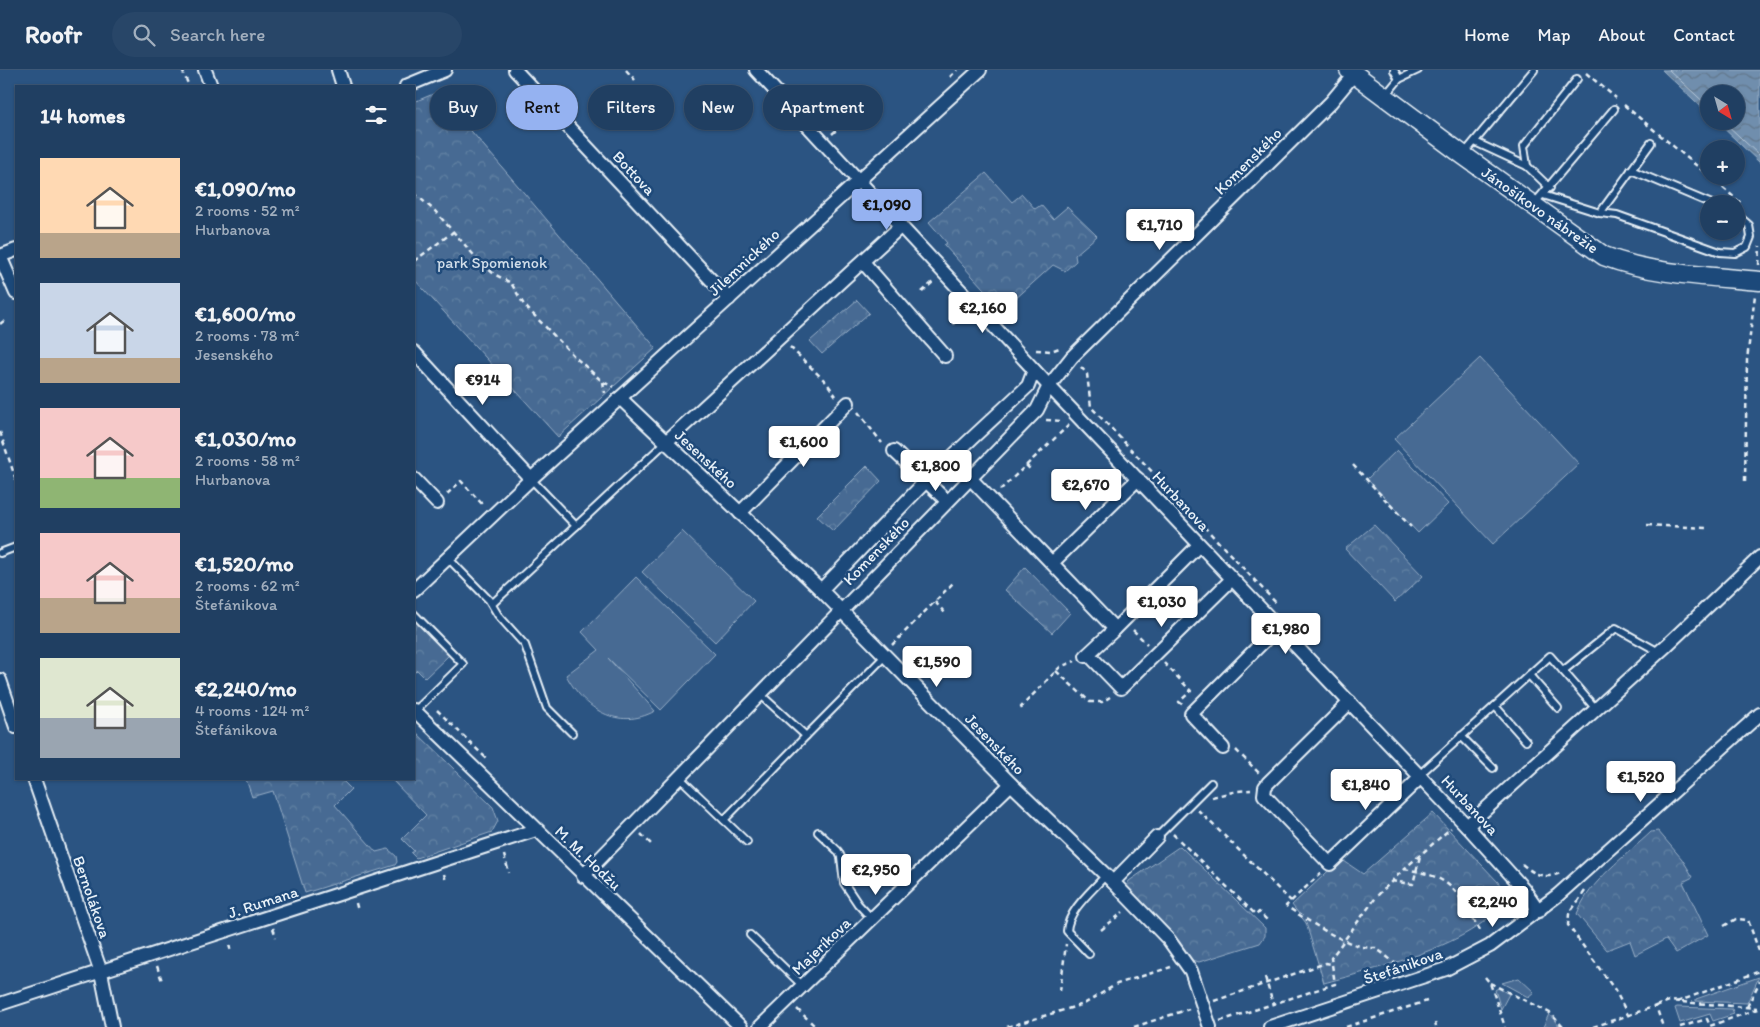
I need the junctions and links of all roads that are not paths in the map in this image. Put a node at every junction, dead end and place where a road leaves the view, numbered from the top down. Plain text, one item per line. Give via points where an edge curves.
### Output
1 (205, 70) edge
2 (338, 70) edge
3 (445, 70) edge
4 (515, 70) edge
5 (756, 70) edge
6 (980, 70) edge
7 (1394, 70) edge
8 (1418, 70) edge
9 (1534, 70) edge
10 (1352, 72) edge
11 (1399, 79) junction
12 (1577, 79) dead end
13 (211, 85) edge
14 (343, 85) edge
15 (408, 85) edge
16 (1385, 96) junction
17 (1614, 109) dead end
18 (1475, 142) junction
19 (1651, 144) dead end
20 (1463, 155) junction
21 (1527, 166) junction
22 (1631, 170) junction
23 (857, 181) junction
24 (1550, 188) junction
25 (1700, 199) edge
26 (1538, 200) junction
27 (1600, 213) junction
28 (1745, 221) edge
29 (901, 226) junction
30 (15, 250) edge
31 (0, 256) edge
32 (863, 262) junction
33 (1758, 281) edge
34 (15, 291) edge
35 (728, 299) junction
36 (415, 353) edge
37 (945, 356) dead end
38 (1034, 370) junction
39 (1049, 386) junction
40 (618, 393) junction
41 (845, 406) road end
42 (666, 442) junction
43 (894, 451) road end
44 (970, 478) junction
45 (531, 479) junction
46 (1138, 479) junction
47 (415, 480) edge
48 (926, 481) junction
49 (947, 501) junction
50 (437, 503) road end
51 (740, 513) junction
52 (576, 526) junction
53 (1199, 545) junction
54 (15, 547) edge
55 (0, 553) edge
56 (448, 558) junction
57 (1760, 558) edge
58 (1052, 563) junction
59 (1232, 579) junction
60 (415, 589) edge
61 (821, 590) junction
62 (492, 604) junction
63 (842, 611) junction
64 (415, 615) edge
65 (1119, 625) junction
66 (1278, 627) junction
67 (1659, 652) junction
68 (885, 654) junction
69 (1563, 671) junction
70 (1529, 674) junction
71 (0, 680) edge
72 (760, 694) junction
73 (1350, 702) junction
74 (1495, 706) junction
75 (1558, 708) dead end
76 (1596, 709) junction
77 (415, 710) edge
78 (415, 712) edge
79 (1760, 714) edge
80 (15, 724) edge
81 (572, 733) dead end
82 (806, 736) junction
83 (1461, 736) junction
84 (1526, 741) dead end
85 (1223, 748) road end
86 (1493, 768) dead end
87 (1420, 776) junction
88 (680, 778) junction
89 (34, 780) edge
90 (1211, 783) dead end
91 (1011, 784) junction
92 (724, 820) junction
93 (1467, 826) junction
94 (536, 830) junction
95 (818, 832) dead end
96 (1162, 833) joint
97 (747, 842) dead end
98 (583, 876) junction
99 (1109, 879) junction
100 (1539, 911) junction
101 (872, 919) junction
102 (750, 935) dead end
103 (1089, 954) dead end
104 (101, 972) junction
105 (803, 986) junction
106 (0, 1004) edge
107 (1210, 1026) edge
108 (112, 1027) edge
109 (741, 1027) edge
110 (760, 1027) edge
111 (1270, 1027) edge

1 - 13 street
2 - 14 street
3 - 15 street
4 - 35 street, Bottova
5 - 23 street, Hurbanova
6 - 23 street, Jilemnického
7 - 11 lane
8 - 11 lane
9 - 18 lane
10 - 16 main road, Jánošíkovo nábrežie
10 - 39 street, Komenského via 1342,92 1072,358
11 - 16 lane
12 - 21 lane via 1524,146
16 - 20 main road, Jánošíkovo nábrežie
17 - 24 lane
18 - 20 lane
18 - 21 lane
19 - 22 lane
20 - 26 main road, Jánošíkovo nábrežie
21 - 24 lane
22 - 25 lane
22 - 27 lane
23 - 29 street, Hurbanova
23 - 35 street, Jilemnického
24 - 26 lane
26 - 27 lane
26 - 33 main road, Jánošíkovo nábrežie via 1604,256 1625,264
27 - 28 lane via 1617,215 1720,252 1735,253 1747,247 1751,237 1750,225
29 - 32 street
29 - 38 street, Hurbanova
30 - 31 street
31 - 34 street
32 - 37 street
32 - 42 street
35 - 40 street, Jilemnického
36 - 45 street
38 - 39 street, Hurbanova
38 - 48 street via 1028,386
39 - 44 street, Komenského via 1037,410
39 - 46 street, Hurbanova
40 - 42 street, Jesenského
40 - 45 street, Jilemnického
41 - 51 street
42 - 51 street, Jesenského
42 - 52 lane
43 - 48 street
44 - 49 street, Komenského
44 - 58 street
45 - 52 lane
45 - 56 street, Jilemnického
46 - 53 street, Hurbanova
46 - 58 street
47 - 50 street
48 - 49 street
48 - 61 street
49 - 63 street, Komenského
51 - 61 street, Jesenského
52 - 62 lane
53 - 59 street, Hurbanova
53 - 65 street
54 - 55 lane
56 - 60 street, Jilemnického
56 - 62 lane
57 - 67 street
58 - 65 street
59 - 65 street via 1121,688 1089,657
59 - 66 street, Hurbanova
61 - 63 street, Jesenského
62 - 81 lane via 525,645 547,708
63 - 68 street, Jesenského
63 - 72 street, Komenského
64 - 77 lane via 463,664
66 - 73 street, Hurbanova
66 - 85 street via 1191,714
67 - 69 lane via 1616,628
67 - 76 street
68 - 82 lane
68 - 91 street, Jesenského
69 - 70 lane via 1550,656
69 - 76 lane
70 - 74 lane
70 - 75 lane
71 - 80 street
72 - 82 lane
72 - 88 street, Komenského
73 - 87 street, Hurbanova
73 - 87 street via 1266,789 1330,864
74 - 83 lane
74 - 84 lane
76 - 93 street
78 - 94 street, M. M. Hodžu
79 - 100 street, Štefánikova
82 - 92 lane
83 - 86 lane
83 - 87 lane
87 - 93 street, Hurbanova
88 - 92 lane
88 - 98 street, Komenského
89 - 104 street, Bernolákova
90 - 96 lane
91 - 99 street, Jesenského
91 - 101 street, Majeríkova
92 - 97 lane
93 - 100 street, Hurbanova via 1523,888
94 - 98 street, M. M. Hodžu
94 - 104 street, J. Rumana
95 - 101 lane via 838,851 844,883
96 - 99 street
98 - 109 street, M. M. Hodžu
99 - 103 lane via 1074,911 1067,924 1068,933
99 - 107 street, Jesenského via 1186,962
100 - 111 street, Štefánikova via 1490,946 1459,963
101 - 105 street, Majeríkova
102 - 105 lane
104 - 106 street, J. Rumana
104 - 108 street, Bernolákova
105 - 110 street, Majeríkova

